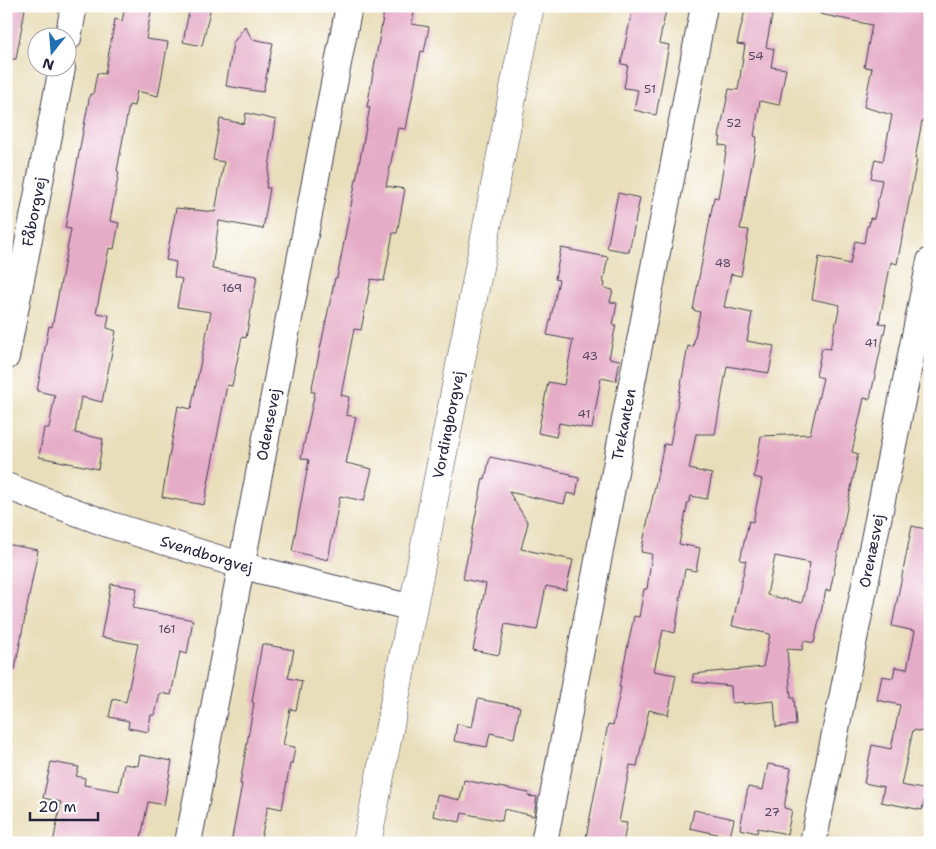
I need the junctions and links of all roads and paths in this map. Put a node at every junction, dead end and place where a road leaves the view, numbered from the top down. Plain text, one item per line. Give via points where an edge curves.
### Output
1 (74, 6) edge
2 (349, 6) edge
3 (530, 6) edge
4 (704, 6) edge
5 (70, 28) edge
6 (60, 78) edge
7 (930, 261) edge
8 (6, 357) edge
9 (6, 486) edge
10 (243, 566) junction
11 (413, 608) junction
12 (188, 843) edge
13 (367, 843) edge
14 (544, 843) edge
15 (813, 843) edge

1 - 5 street
2 - 10 street, Odensevej
3 - 11 main road, Vordingborgvej
4 - 14 street, Trekanten
6 - 8 street, Fåborgvej
7 - 15 street, Orenæsvej
9 - 10 street, Svendborgvej via 108,524
10 - 11 street, Svendborgvej
10 - 12 street, Odensevej
11 - 13 main road, Vordingborgvej

